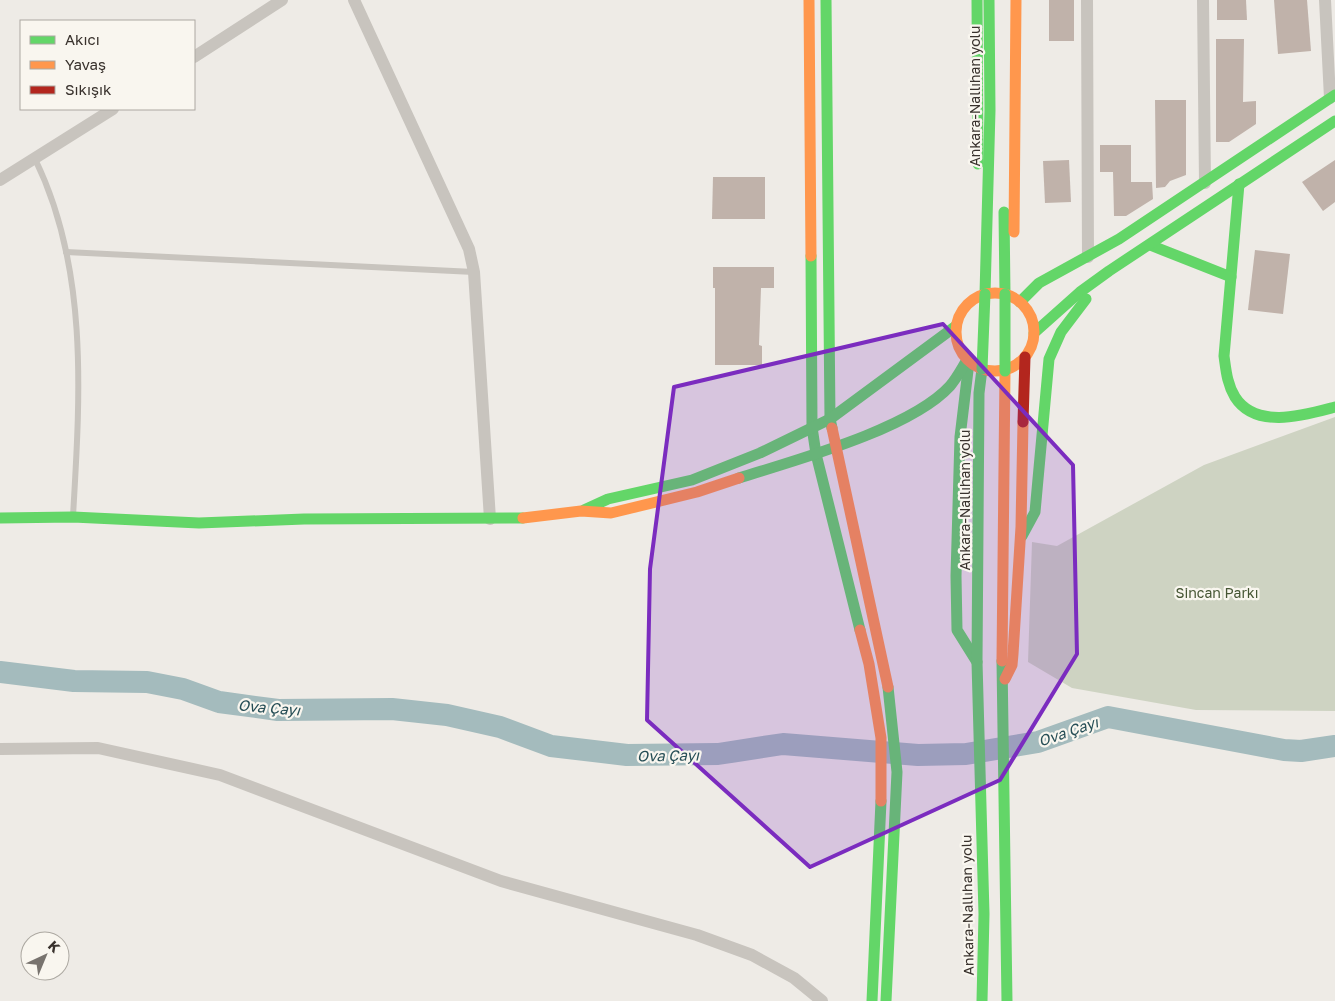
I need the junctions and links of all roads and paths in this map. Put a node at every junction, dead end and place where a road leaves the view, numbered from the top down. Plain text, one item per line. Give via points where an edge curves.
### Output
1 (282, 0) edge
2 (354, 0) edge
3 (809, 0) edge
4 (826, 0) edge
5 (977, 0) edge
6 (989, 0) edge
7 (1016, 0) edge
8 (1087, 0) edge
9 (1203, 0) edge
10 (1325, 0) edge
11 (195, 56) edge
12 (1003, 65) dead end
13 (1333, 96) edge
14 (111, 110) edge
15 (1335, 121) edge
16 (35, 159) junction
17 (0, 180) edge
18 (1206, 183) junction
19 (1240, 184) junction
20 (1150, 245) junction
21 (66, 252) junction
22 (1088, 257) junction
23 (1109, 271) junction
24 (474, 272) junction
25 (1231, 277) junction
26 (980, 296) junction
27 (1013, 298) junction
28 (956, 326) junction
29 (1034, 333) junction
30 (1025, 357) junction
31 (968, 360) junction
32 (979, 393) junction
33 (1006, 394) junction
34 (1335, 407) edge
35 (830, 419) junction
36 (812, 427) junction
37 (836, 446) junction
38 (816, 454) junction
39 (581, 511) junction
40 (73, 517) junction
41 (0, 518) edge
42 (490, 519) junction
43 (1020, 538) junction
44 (977, 662) junction
45 (1002, 687) junction
46 (0, 750) edge
47 (822, 1001) edge
48 (872, 1001) edge
49 (886, 1001) edge
50 (982, 1001) edge
51 (1007, 1001) edge

1 - 11 street
2 - 24 street via 469,249
3 - 36 main road
4 - 35 main road
5 - 26 main road
6 - 26 main road, Ankara-Nallıhan yolu via 990,119
7 - 27 main road
8 - 22 street
9 - 18 street
10 - 13 street
12 - 27 main road
13 - 18 main road
14 - 16 street
15 - 19 main road
16 - 17 street
16 - 21 lane via 56,208
18 - 22 main road
19 - 20 main road
19 - 25 main road
20 - 23 main road
20 - 25 main road
21 - 24 lane
21 - 40 lane via 79,378
22 - 27 main road
23 - 29 main road
23 - 43 main road via 1069,320 1049,359 1035,512
24 - 42 street
25 - 34 main road via 1224,356 1226,376 1241,404 1256,414 1281,420
26 - 27 main road via 996,293
26 - 28 main road via 960,313
26 - 32 main road, Ankara-Nallıhan yolu, bridge via 982,369
27 - 29 main road via 1030,316
27 - 33 main road, bridge via 1005,371
28 - 31 main road via 957,341
28 - 35 main road
29 - 30 main road
30 - 31 main road via 1001,371 987,370
30 - 43 main road
31 - 37 main road via 951,385 934,399 896,422
31 - 44 main road via 960,437 957,630
32 - 33 main road via 992,385 1002,388
32 - 44 main road, Ankara-Nallıhan yolu
33 - 45 main road via 1002,472
35 - 36 main road
35 - 37 main road
36 - 38 main road
36 - 39 main road via 760,453 692,480 608,499
37 - 38 main road
37 - 49 main road via 892,708 897,772
38 - 39 main road via 652,505 611,513
38 - 48 main road via 871,672 880,730 881,818
39 - 42 main road
40 - 41 main road
40 - 42 main road via 199,523 304,519
43 - 45 main road via 1012,665
44 - 50 main road, Ankara-Nallıhan yolu via 984,914
45 - 51 main road
46 - 47 street via 98,748 220,775 501,881 697,935 752,955 794,978

